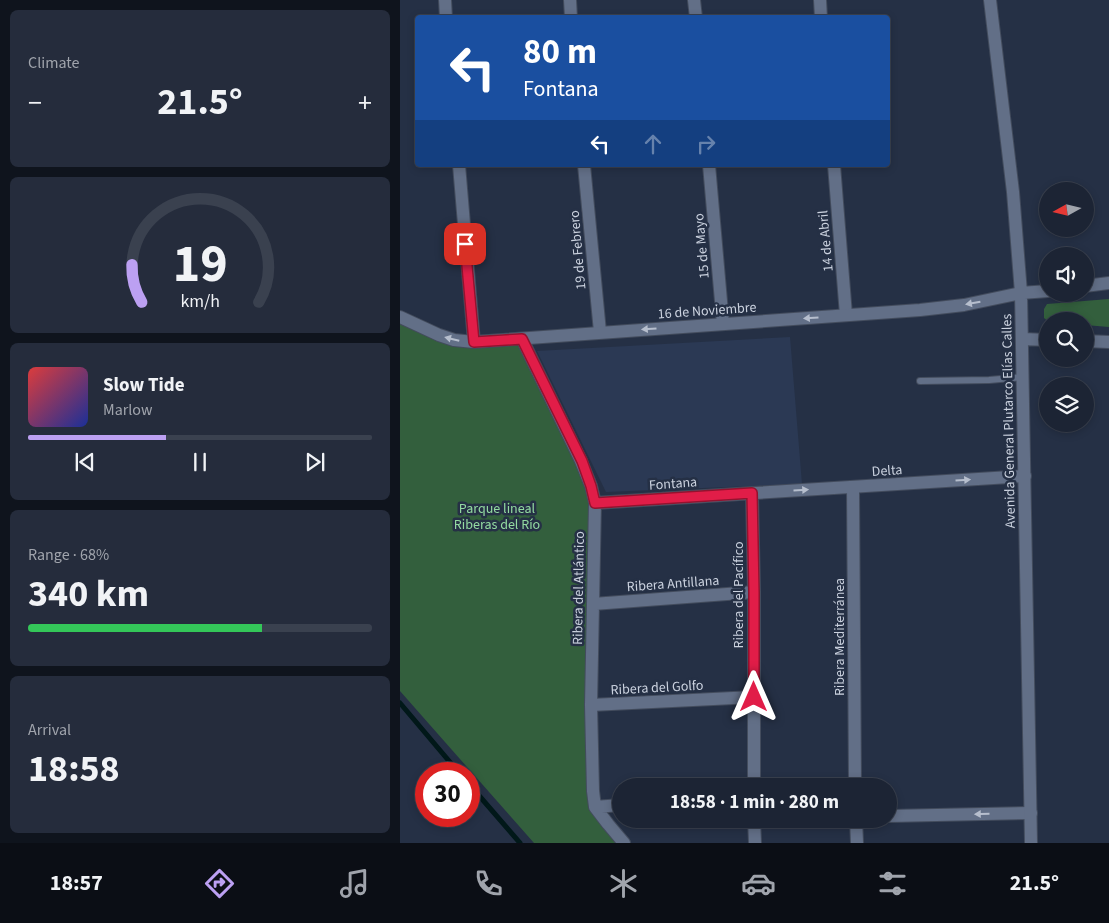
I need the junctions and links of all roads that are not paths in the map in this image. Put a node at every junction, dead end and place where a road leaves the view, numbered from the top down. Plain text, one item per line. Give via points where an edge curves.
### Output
1 (445, 0) edge
2 (570, 0) edge
3 (694, 0) edge
4 (820, 0) edge
5 (990, 0) edge
6 (446, 15) edge
7 (571, 15) edge
8 (696, 15) edge
9 (821, 15) edge
10 (459, 167) edge
11 (584, 167) edge
12 (709, 167) edge
13 (834, 167) edge
14 (1109, 284) edge
15 (1094, 285) edge
16 (1039, 292) edge
17 (1021, 294) junction
18 (846, 315) junction
19 (400, 317) edge
20 (723, 324) junction
21 (600, 332) junction
22 (522, 339) junction
23 (1022, 339) junction
24 (1039, 340) edge
25 (1094, 341) edge
26 (474, 342) junction
27 (1109, 342) edge
28 (1023, 377) junction
29 (920, 381) dead end
30 (1025, 476) junction
31 (853, 487) junction
32 (752, 493) junction
33 (595, 503) junction
34 (754, 592) junction
35 (593, 604) junction
36 (754, 697) junction
37 (591, 705) junction
38 (754, 778) edge
39 (856, 778) edge
40 (612, 806) edge
41 (595, 807) junction
42 (1031, 813) junction
43 (897, 816) edge
44 (754, 828) edge
45 (856, 828) edge
46 (624, 843) edge
47 (754, 843) edge
48 (857, 843) edge
49 (1031, 843) edge

1 - 6 street
2 - 7 street
3 - 8 street
4 - 9 street
5 - 17 street, Avenida General Plutarco Elías Calles via 1013,192
10 - 26 street
11 - 21 street, 19 de Febrero
12 - 20 street, 15 de Mayo
13 - 18 street, 14 de Abril
14 - 15 street
16 - 17 street, 16 de Noviembre
17 -> 18 street, 16 de Noviembre via 964,305
17 - 23 street, Avenida General Plutarco Elías Calles
18 -> 20 street, 16 de Noviembre
26 -> 19 street, 16 de Noviembre via 439,335
20 -> 21 street, 16 de Noviembre
21 - 22 street, 16 de Noviembre
22 - 26 street, 16 de Noviembre
22 - 33 street, Ribera del Atlántico via 582,461
23 - 24 street
23 - 28 street, Avenida General Plutarco Elías Calles
25 - 27 street
28 - 29 lane
28 - 30 street, Avenida General Plutarco Elías Calles
31 -> 30 street, Delta
30 - 42 street, Avenida General Plutarco Elías Calles
32 -> 31 street, Delta
31 - 39 street, Ribera Mediterránea
32 - 33 street, Fontana
32 - 34 street, Ribera del Pacífico
33 - 35 street, Ribera del Atlántico
34 - 35 street, Ribera Antillana
34 - 36 street, Ribera del Pacífico
35 - 37 street, Ribera del Atlántico
36 - 37 street, Ribera del Golfo
36 - 38 street, Ribera del Pacífico
37 - 41 street, Ribera del Atlántico
40 - 41 street
41 - 46 street
42 -> 43 street
42 - 49 street, Avenida General Plutarco Elías Calles
44 - 47 street
45 - 48 street

